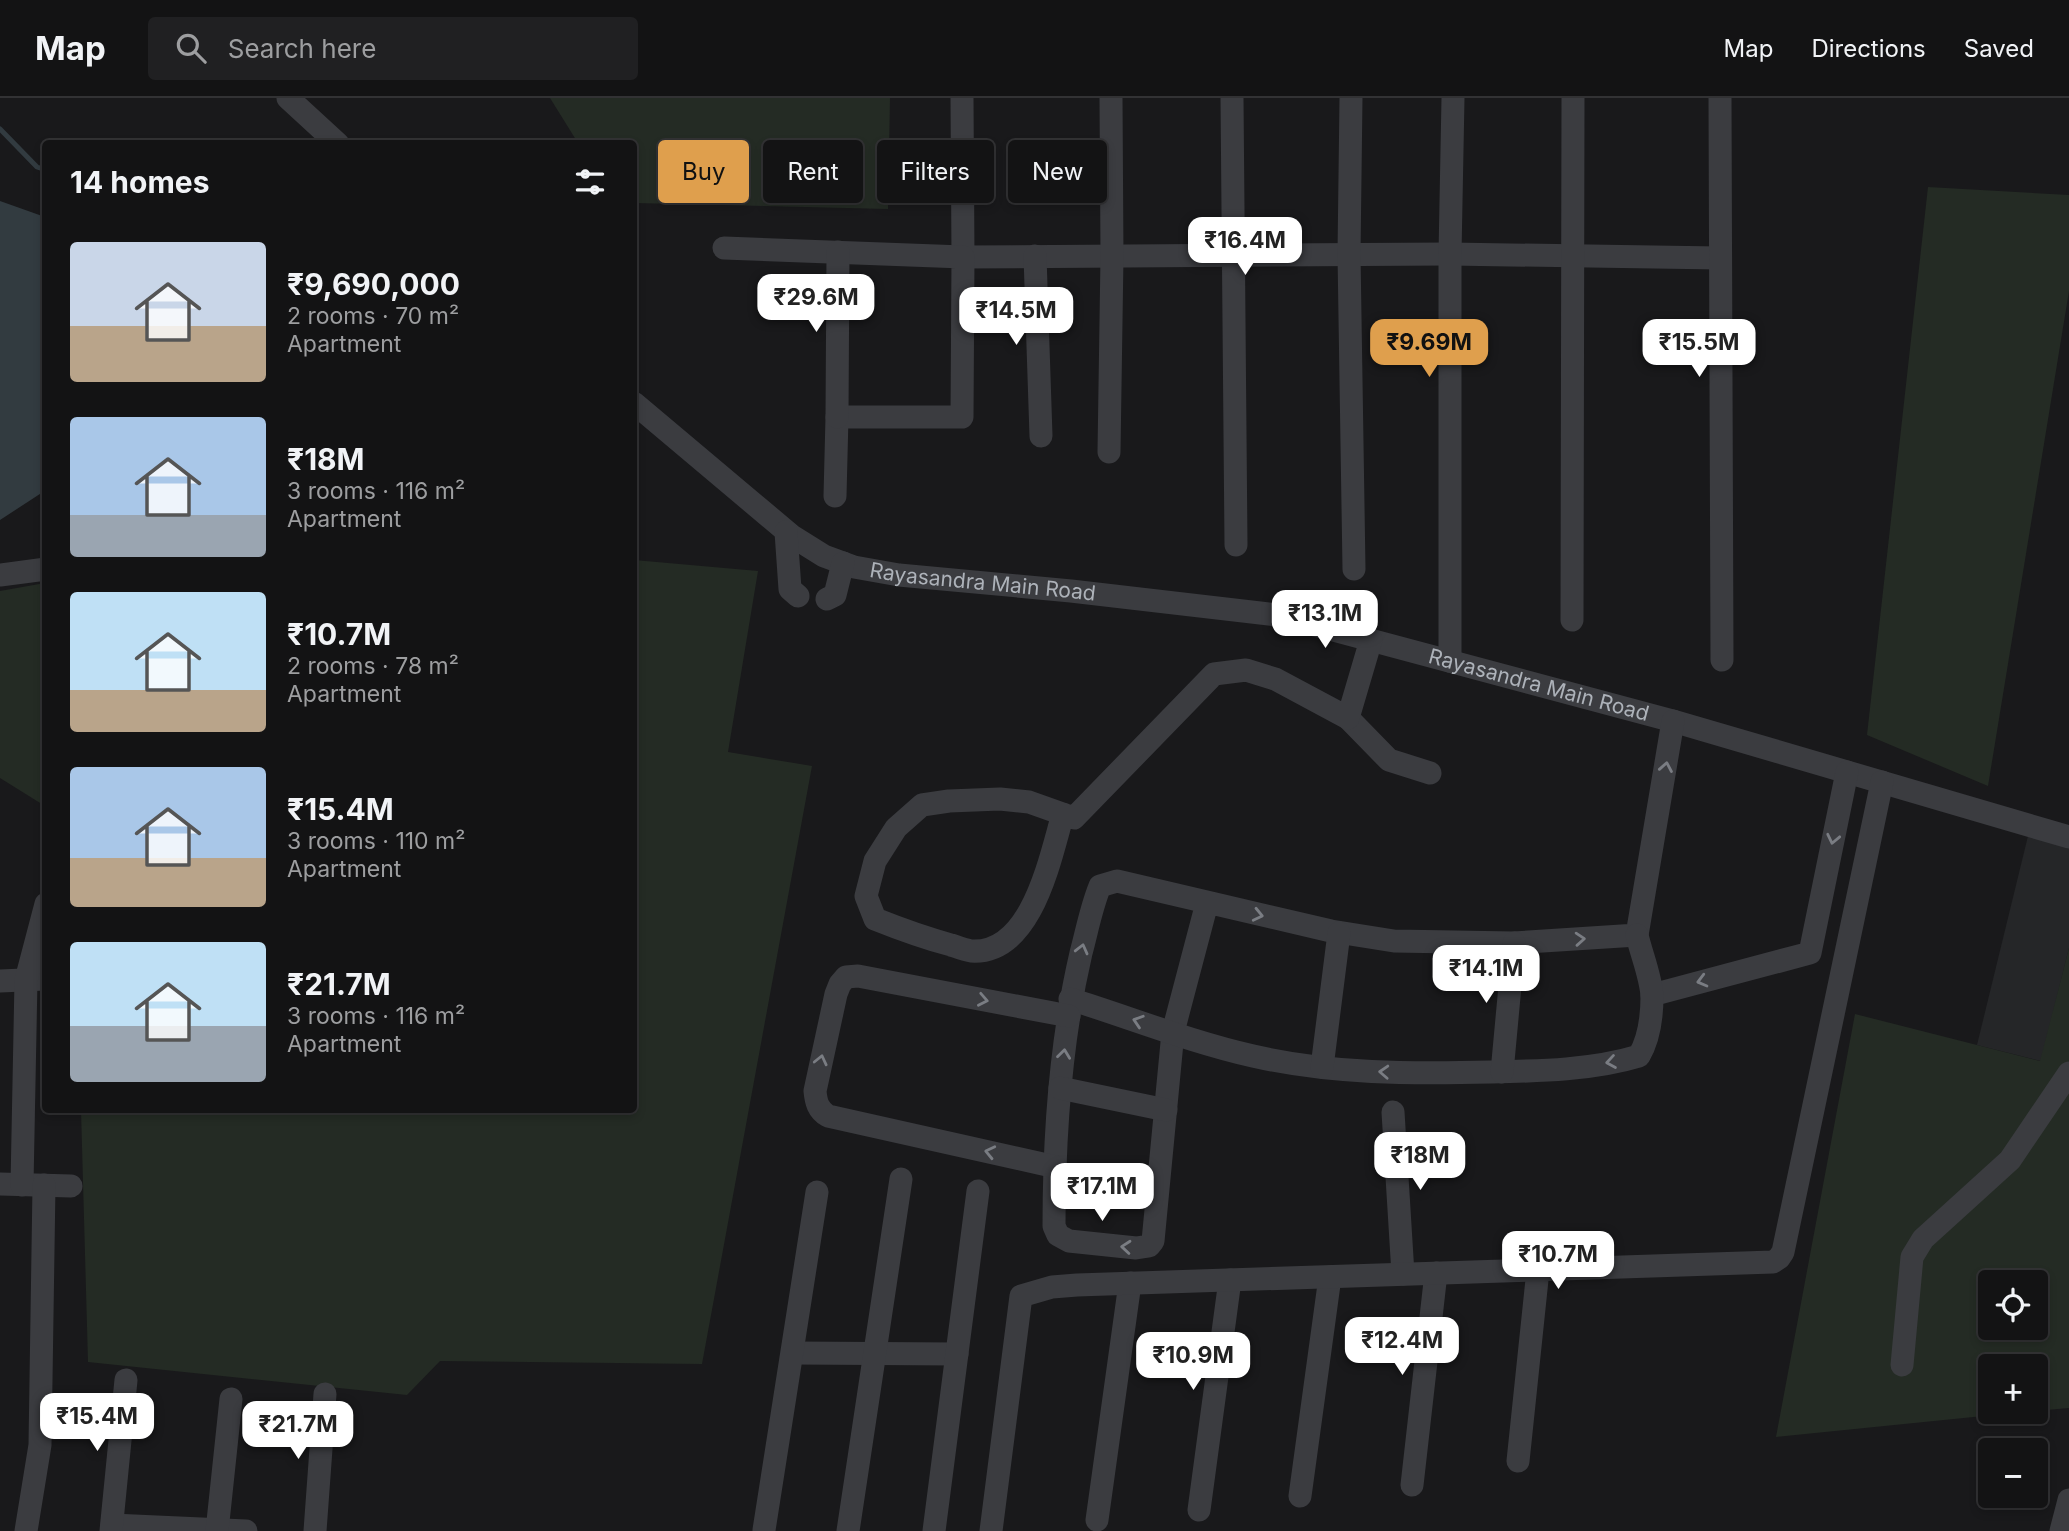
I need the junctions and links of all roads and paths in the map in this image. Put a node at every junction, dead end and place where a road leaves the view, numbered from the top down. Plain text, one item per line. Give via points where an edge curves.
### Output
1 (288, 98) edge
2 (962, 98) edge
3 (1111, 98) edge
4 (1233, 98) edge
5 (1351, 98) edge
6 (1453, 98) edge
7 (1573, 98) edge
8 (1720, 98) edge
9 (334, 140) edge
10 (724, 248) dead end
11 (838, 252) junction
12 (1349, 254) junction
13 (1450, 254) junction
14 (1233, 255) junction
15 (1572, 255) junction
16 (1035, 256) junction
17 (1112, 256) junction
18 (962, 257) junction
19 (1720, 258) junction
20 (637, 406) edge
21 (837, 417) junction
22 (1041, 436) dead end
23 (1109, 452) dead end
24 (835, 496) dead end
25 (786, 532) junction
26 (1236, 545) dead end
27 (843, 563) junction
28 (1354, 569) dead end
29 (42, 570) edge
30 (0, 575) edge
31 (798, 596) dead end
32 (827, 599) dead end
33 (1572, 621) dead end
34 (1371, 640) junction
35 (1722, 660) dead end
36 (1450, 661) junction
37 (1348, 718) junction
38 (1673, 721) junction
39 (1847, 772) junction
40 (1430, 773) dead end
41 (1882, 782) junction
42 (1063, 814) junction
43 (2069, 836) edge
44 (1207, 903) junction
45 (1339, 933) junction
46 (42, 934) edge
47 (1637, 935) junction
48 (1514, 943) junction
49 (36, 979) edge
50 (0, 981) edge
51 (1652, 995) junction
52 (1070, 1007) junction
53 (1173, 1032) junction
54 (1322, 1067) junction
55 (1502, 1072) junction
56 (2069, 1073) edge
57 (1060, 1088) junction
58 (1166, 1110) junction
59 (1393, 1112) dead end
60 (1056, 1167) junction
61 (901, 1179) dead end
62 (22, 1185) edge
63 (71, 1186) dead end
64 (978, 1191) dead end
65 (817, 1192) dead end
66 (1538, 1270) junction
67 (1436, 1273) junction
68 (1403, 1274) junction
69 (1330, 1277) junction
70 (1230, 1280) junction
71 (1130, 1283) junction
72 (793, 1353) junction
73 (874, 1353) junction
74 (957, 1353) junction
75 (1902, 1365) dead end
76 (127, 1380) dead end
77 (325, 1394) dead end
78 (231, 1399) dead end
79 (1518, 1461) dead end
80 (1412, 1485) dead end
81 (1300, 1496) dead end
82 (2069, 1500) edge
83 (1199, 1510) dead end
84 (1097, 1520) dead end
85 (111, 1528) edge
86 (217, 1530) edge
87 (764, 1530) edge
88 (26, 1531) edge
89 (246, 1531) edge
90 (314, 1531) edge
91 (848, 1531) edge
92 (934, 1531) edge
93 (991, 1531) edge
94 (2061, 1531) edge

1 - 9 street
2 - 18 street
3 - 17 street
4 - 14 street
5 - 12 street
6 - 13 street
7 - 15 street
8 - 19 street
10 - 11 street
11 - 18 street
11 - 21 street
12 - 13 street
12 - 14 street
12 - 28 street
13 - 15 street
13 - 36 street
14 - 17 street
14 - 26 street
15 - 19 street
15 - 33 street
16 - 17 street
16 - 18 street
16 - 22 street
17 - 23 street
18 - 21 street via 962,417
19 - 35 street
20 - 25 street, Rayasandra Main Road
21 - 24 street
25 - 27 street, Rayasandra Main Road
25 - 31 street via 790,589
27 - 32 street via 835,595
27 - 34 street, Rayasandra Main Road via 899,575 1277,615
29 - 30 street
34 - 36 street, Rayasandra Main Road
34 - 37 street
36 - 38 street, Rayasandra Main Road
37 - 40 street via 1389,760
37 - 42 street via 1275,679 1246,670 1214,674 1074,818
38 - 39 street, Rayasandra Main Road
47 -> 38 street
39 - 41 street, Rayasandra Main Road
39 -> 51 street via 1810,953
41 - 43 street, Rayasandra Main Road
41 - 66 street via 1780,1258 1773,1262
42 - 42 street via 1029,802 1000,799 922,805 896,828 875,860 866,896 875,919 972,951 1005,942 1021,927 1044,878
44 -> 45 street
52 -> 44 street via 1100,886 1117,881
44 - 53 street
45 - 48 street via 1394,941
45 - 54 street
46 - 49 street
48 -> 47 street
47 - 51 street
48 - 55 street
49 - 50 street
49 - 62 street
51 -> 55 street via 1648,1032 1639,1056 1585,1066
53 -> 52 street
57 -> 52 street
60 -> 52 street via 828,1116 816,1103 815,1091 836,994 846,977
53 - 54 street via 1253,1056
53 - 58 street
55 -> 54 street via 1407,1073
56 - 75 street via 2010,1160 1923,1239 1912,1257
57 - 58 street
57 - 60 street
58 -> 60 street via 1155,1234 1149,1246 1069,1241 1058,1235 1054,1226
59 - 68 street
61 - 73 street
62 - 63 street
62 - 88 street via 40,1445
64 - 74 street
65 - 72 street
66 - 67 street
66 - 79 street
67 - 68 street
67 - 80 street
68 - 69 street
69 - 70 street
69 - 81 street
70 - 71 street
70 - 83 street
71 - 84 street
71 - 93 street via 1052,1287 1021,1296
72 - 73 street
72 - 87 street
73 - 74 street
73 - 91 street
74 - 92 street
76 - 85 street
77 - 90 street
78 - 86 street
82 - 94 street
85 - 86 street
86 - 89 street

